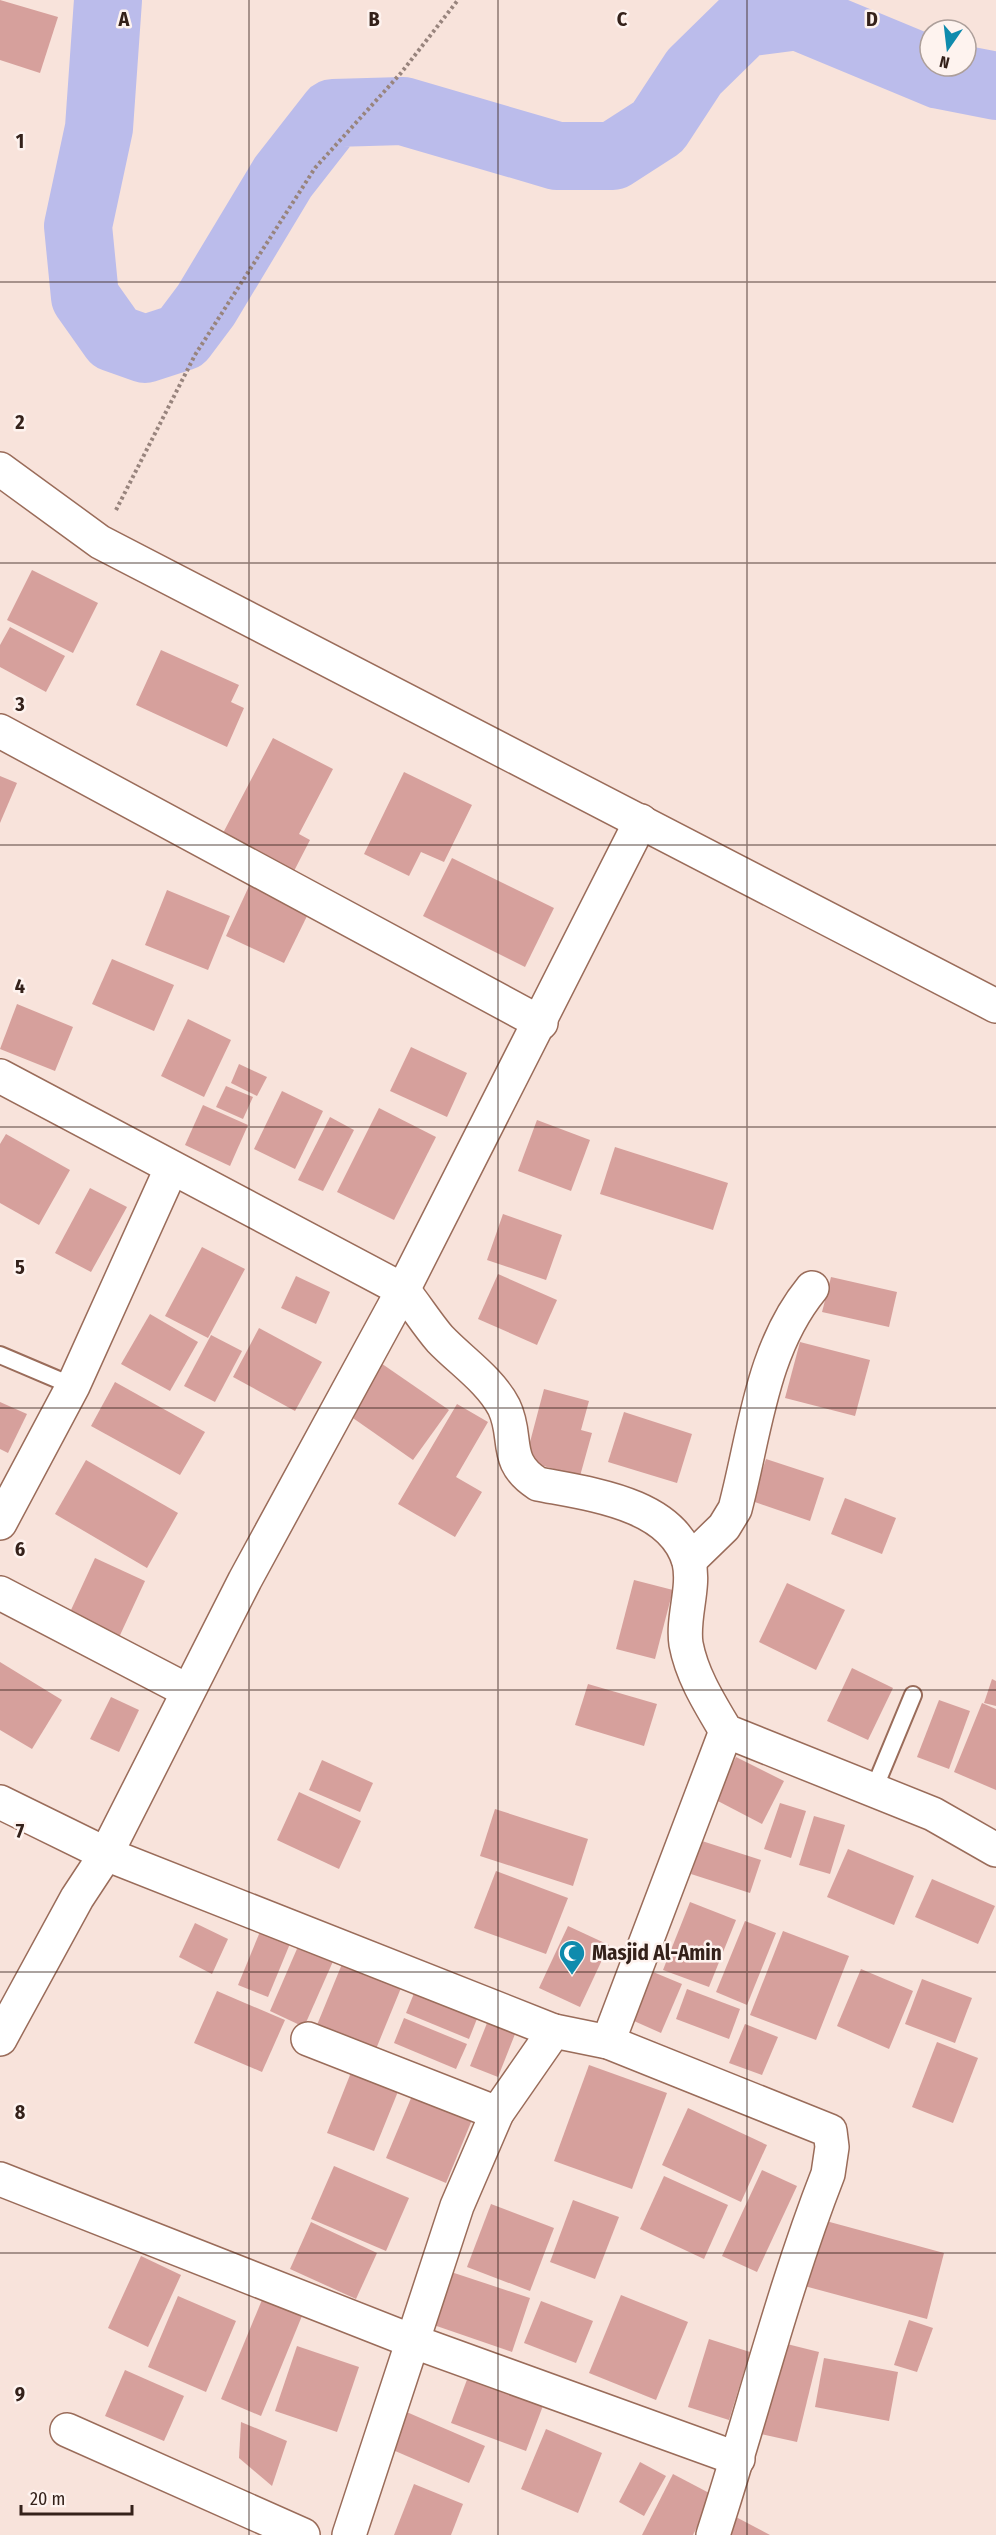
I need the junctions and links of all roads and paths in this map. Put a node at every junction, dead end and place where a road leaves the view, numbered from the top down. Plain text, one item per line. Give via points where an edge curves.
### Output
1 (458, 0) edge
2 (0, 470) edge
3 (99, 542) junction
4 (0, 731) edge
5 (640, 821) junction
6 (996, 1006) edge
7 (540, 1023) junction
8 (0, 1076) edge
9 (171, 1169) junction
10 (812, 1288) dead end
11 (403, 1290) junction
12 (0, 1355) edge
13 (73, 1386) junction
14 (0, 1523) edge
15 (688, 1562) junction
16 (0, 1593) edge
17 (188, 1691) junction
18 (913, 1695) dead end
19 (726, 1731) junction
20 (874, 1788) junction
21 (0, 1802) edge
22 (996, 1850) edge
23 (106, 1854) junction
24 (554, 2031) junction
25 (0, 2039) edge
26 (308, 2039) dead end
27 (608, 2042) junction
28 (497, 2113) junction
29 (0, 2179) edge
30 (412, 2341) junction
31 (67, 2430) dead end
32 (738, 2459) junction
33 (303, 2535) edge
34 (349, 2535) edge
35 (713, 2535) edge

1 - 3 path via 401,73 315,168 195,355
2 - 3 street
3 - 5 street
4 - 7 street
5 - 6 street
5 - 7 street
7 - 11 street
8 - 9 street
9 - 11 street
9 - 13 street
10 - 15 street via 798,1305 769,1362 735,1509 724,1527
11 - 15 street via 439,1338 494,1392 504,1408 512,1450 525,1475 538,1484 639,1508 669,1526
11 - 17 street
12 - 13 lane
13 - 14 street
15 - 19 street via 686,1642 691,1665
16 - 17 street
17 - 23 street
18 - 20 lane
19 - 20 street
19 - 27 street
20 - 22 street via 933,1814
21 - 23 street
23 - 24 street
23 - 25 street via 76,1898
24 - 27 street
24 - 28 street
26 - 28 street
27 - 32 street via 830,2131 828,2174 774,2329
28 - 30 street via 457,2206
29 - 30 street
30 - 32 street
30 - 34 street
31 - 33 street
32 - 35 street

